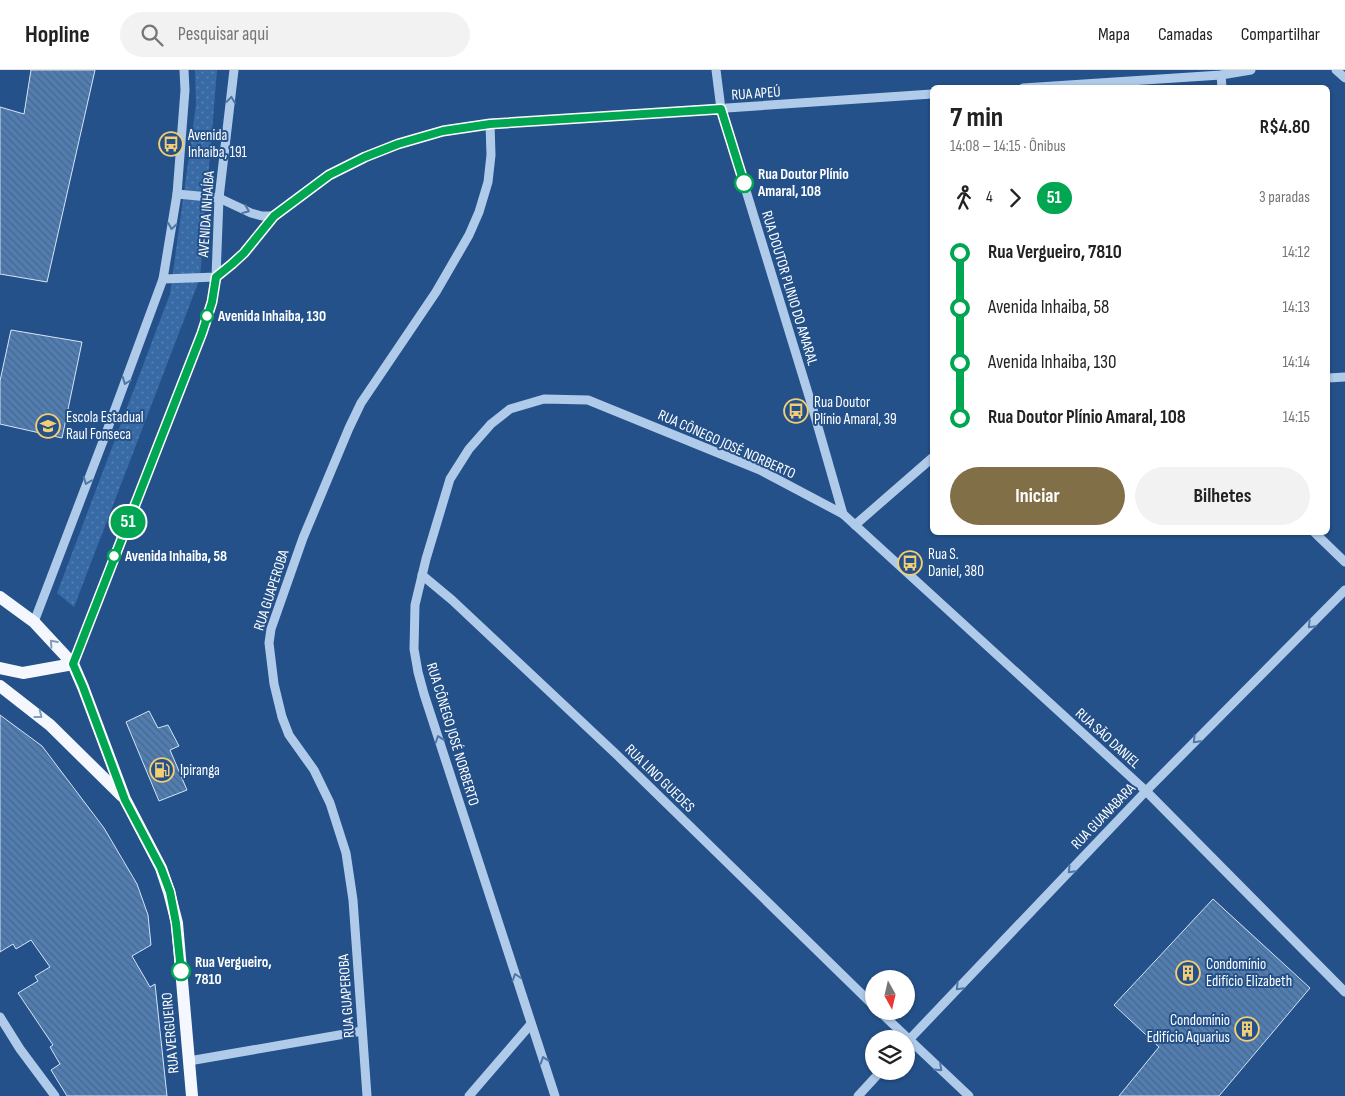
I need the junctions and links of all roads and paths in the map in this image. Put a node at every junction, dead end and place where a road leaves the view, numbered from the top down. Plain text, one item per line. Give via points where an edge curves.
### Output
1 (184, 70) edge
2 (234, 70) edge
3 (716, 70) edge
4 (1251, 70) edge
5 (1336, 70) edge
6 (1221, 75) junction
7 (1345, 78) edge
8 (1069, 85) edge
9 (1222, 85) edge
10 (930, 94) edge
11 (721, 109) junction
12 (490, 124) junction
13 (177, 194) junction
14 (219, 198) junction
15 (274, 216) junction
16 (216, 277) junction
17 (163, 279) junction
18 (1345, 377) edge
19 (1330, 378) edge
20 (930, 460) edge
21 (843, 514) junction
22 (855, 525) junction
23 (1317, 535) edge
24 (1345, 562) edge
25 (422, 574) junction
26 (1345, 590) edge
27 (0, 597) edge
28 (34, 622) junction
29 (73, 664) junction
30 (0, 668) edge
31 (0, 686) edge
32 (1146, 791) junction
33 (125, 800) junction
34 (1345, 992) edge
35 (865, 997) edge
36 (0, 1017) edge
37 (887, 1020) edge
38 (531, 1024) junction
39 (897, 1030) edge
40 (362, 1031) junction
41 (915, 1035) edge
42 (915, 1048) edge
43 (189, 1061) junction
44 (873, 1080) edge
45 (55, 1096) edge
46 (192, 1096) edge
47 (367, 1096) edge
48 (469, 1096) edge
49 (555, 1096) edge
50 (858, 1096) edge
51 (968, 1096) edge

1 - 13 street, AVENIDA INHAÍBA
14 -> 2 street, AVENIDA INHAÍBA
3 - 11 street, RUA DOUTOR PLINIO DO AMARAL
4 - 6 street
5 - 7 street
6 - 8 street
6 - 9 street
10 - 11 street, RUA APEÚ
11 - 12 street, RUA APEÚ
11 - 21 street, RUA DOUTOR PLINIO DO AMARAL
12 - 15 street, RUA APEÚ via 443,131 365,157 329,175
12 - 40 street, RUA GUAPEROBA via 488,182 469,235 436,292 361,403 303,538 269,643 282,717 330,803 346,853
13 - 14 street
13 -> 17 street, AVENIDA INHAÍBA
14 -> 15 street via 262,216
14 - 16 street, AVENIDA INHAÍBA
15 - 16 street, RUA APEÚ via 244,253
16 - 17 street
16 - 29 street, AVENIDA INHAÍBA via 202,333
17 -> 28 street, AVENIDA INHAÍBA
18 - 19 street
20 - 22 street
21 - 22 street, RUA SÃO DANIEL
21 - 25 street, RUA CÔNEGO JOSÉ NORBERTO via 760,470 588,400 544,398 510,409 491,424 469,449 450,479
22 - 32 street, RUA SÃO DANIEL
23 - 24 street
25 - 35 street, RUA LINO GUEDES via 617,755
38 -> 25 street, RUA CÔNEGO JOSÉ NORBERTO via 418,672 413,629
26 -> 32 street, RUA GUANABARA
27 - 28 main road, RUA VERGUEIRO
29 -> 28 main road, RUA VERGUEIRO
29 - 30 main road via 22,673
29 - 33 main road, RUA VERGUEIRO
31 -> 33 main road, RUA VERGUEIRO via 50,725
32 - 34 street, RUA SÃO DANIEL
32 -> 41 street, RUA GUANABARA
33 - 43 main road, RUA VERGUEIRO via 170,892
36 - 45 street
37 - 39 street
38 - 48 street
49 -> 38 street
40 - 43 street
40 - 47 street, RUA GUAPEROBA
42 -> 51 street
43 - 46 main road, RUA VERGUEIRO
44 - 50 street

